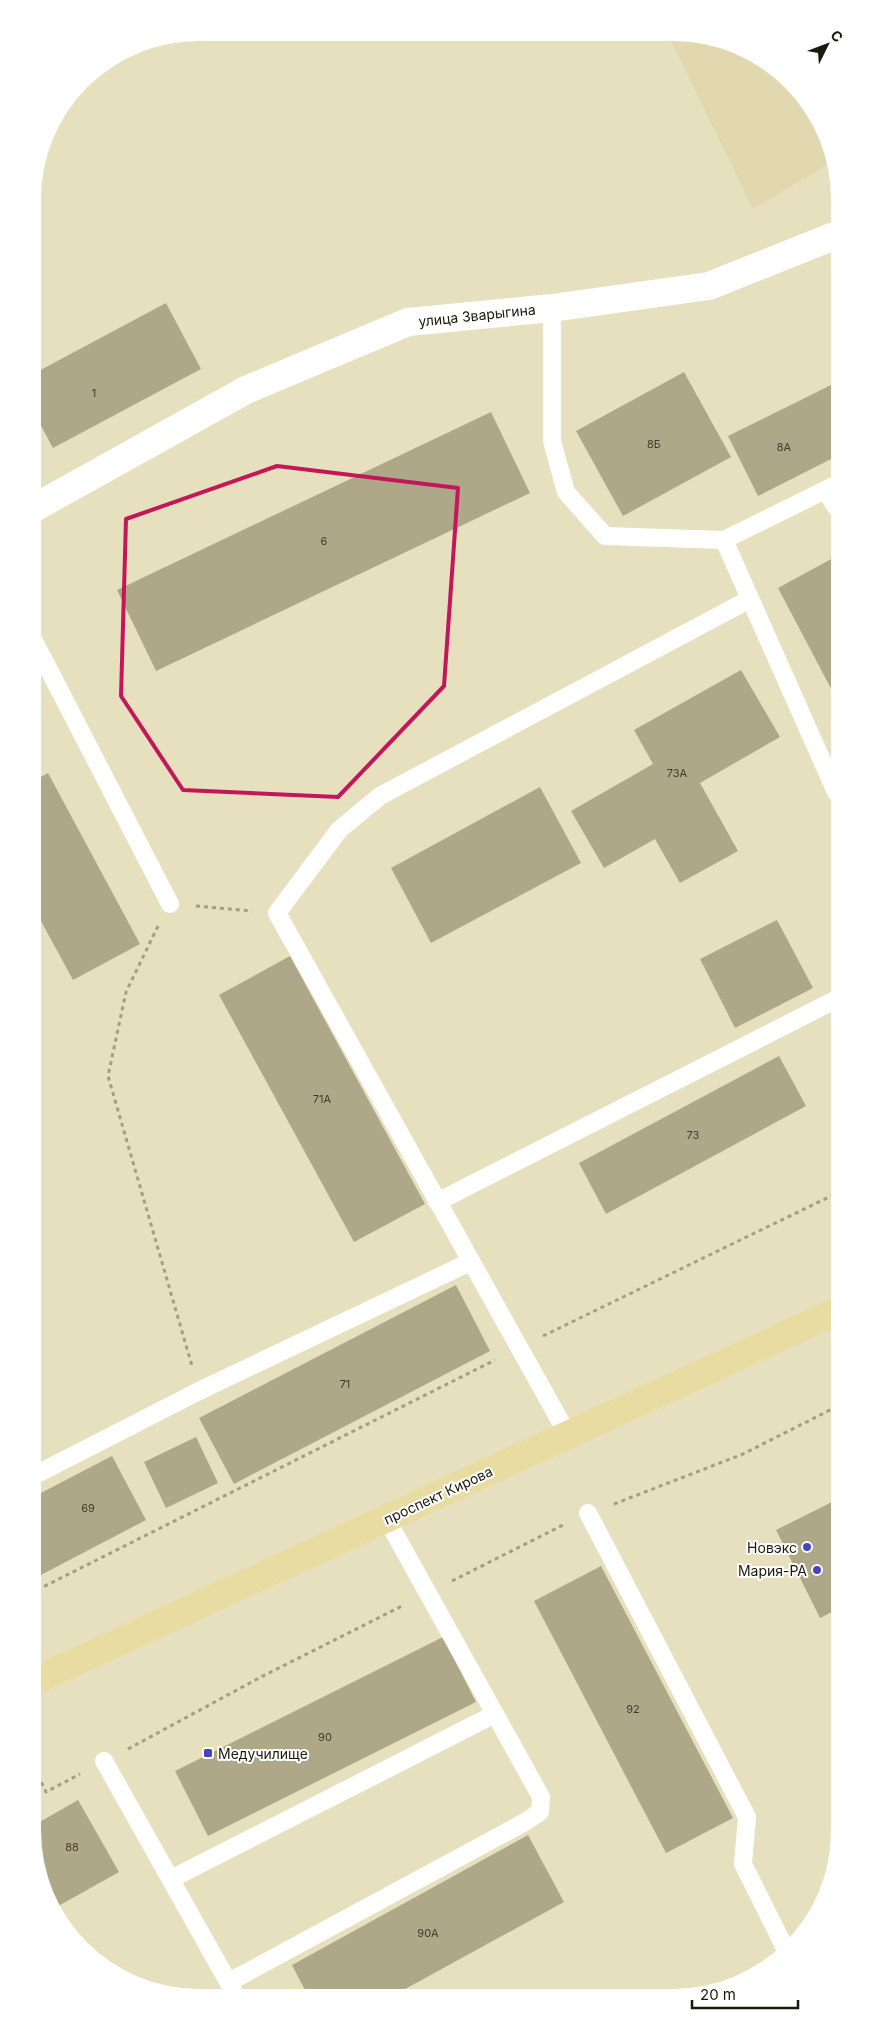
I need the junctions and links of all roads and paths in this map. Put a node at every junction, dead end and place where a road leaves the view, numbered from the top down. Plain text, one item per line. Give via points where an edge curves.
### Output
1 (831, 237) edge
2 (552, 308) junction
3 (831, 488) edge
4 (42, 504) edge
5 (724, 540) junction
6 (750, 599) junction
7 (42, 656) edge
8 (831, 780) edge
9 (170, 904) junction
10 (277, 913) junction
11 (831, 1002) edge
12 (830, 1196) edge
13 (437, 1202) junction
14 (470, 1262) junction
15 (830, 1315) edge
16 (518, 1348) junction
17 (199, 1390) junction
18 (568, 1435) junction
19 (41, 1472) edge
20 (588, 1514) dead end
21 (386, 1518) junction
22 (41, 1588) edge
23 (41, 1677) edge
24 (495, 1714) junction
25 (104, 1761) dead end
26 (171, 1879) junction
27 (783, 1944) edge
28 (232, 1988) edge

1 - 2 street, улица Зварыгина via 709,286
2 - 4 street, улица Зварыгина via 408,322 246,390
2 - 5 lane via 552,441 566,492 606,536
3 - 5 lane
5 - 6 lane
6 - 8 lane
6 - 10 lane via 380,796 339,830
7 - 9 lane
9 - 10 path
9 - 17 path via 126,992 108,1076
10 - 13 lane
11 - 13 lane
12 - 16 path
13 - 14 lane
14 - 16 lane
14 - 17 lane
15 - 18 main road, проспект Кирова
16 - 18 lane
16 - 22 path
17 - 19 lane
18 - 21 main road, проспект Кирова
20 - 27 lane via 747,1817 743,1864
21 - 23 main road, проспект Кирова
21 - 24 lane
24 - 26 lane
24 - 28 lane via 541,1797 540,1812
25 - 26 lane
26 - 28 lane

